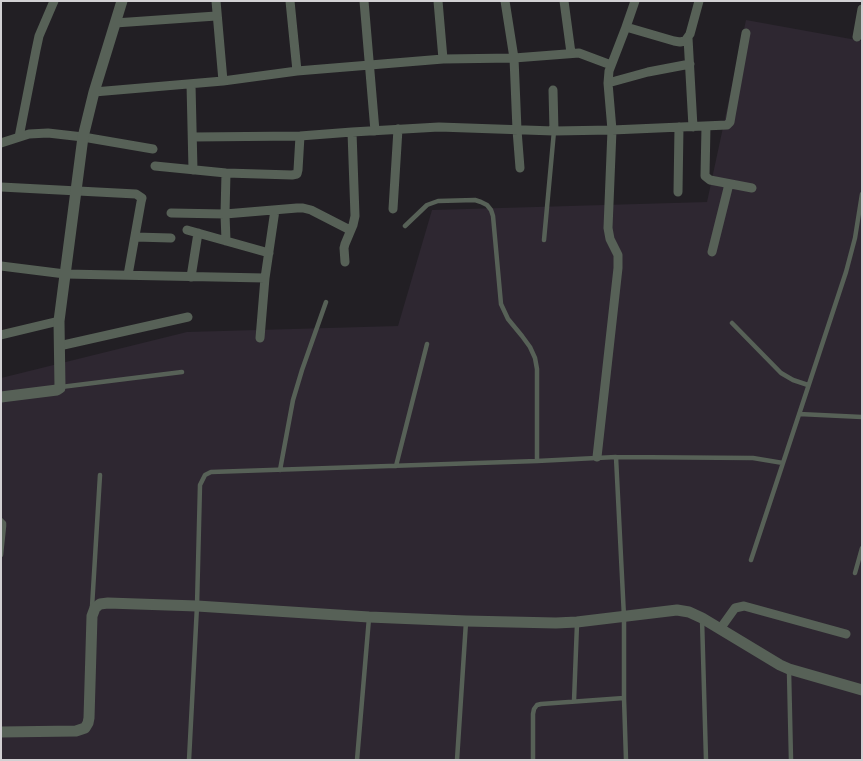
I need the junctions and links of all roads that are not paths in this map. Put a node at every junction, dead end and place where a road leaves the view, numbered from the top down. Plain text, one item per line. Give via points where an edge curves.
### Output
1 (54, 1) edge
2 (122, 1) edge
3 (216, 1) edge
4 (290, 1) edge
5 (364, 1) edge
6 (438, 1) edge
7 (505, 1) edge
8 (564, 1) edge
9 (635, 1) edge
10 (699, 1) edge
11 (862, 9) edge
12 (216, 16) junction
13 (115, 23) junction
14 (626, 27) junction
15 (746, 33) dead end
16 (857, 37) dead end
17 (688, 38) junction
18 (571, 53) junction
19 (514, 58) junction
20 (443, 59) junction
21 (690, 64) junction
22 (611, 65) junction
23 (370, 66) junction
24 (297, 71) junction
25 (223, 81) junction
26 (608, 83) junction
27 (191, 84) junction
28 (553, 90) dead end
29 (94, 92) junction
30 (706, 126) junction
31 (679, 127) junction
32 (694, 127) junction
33 (398, 129) junction
34 (517, 130) junction
35 (612, 130) junction
36 (374, 131) junction
37 (554, 131) junction
38 (352, 132) junction
39 (19, 136) junction
40 (300, 136) junction
41 (83, 137) junction
42 (192, 137) junction
43 (1, 143) edge
44 (153, 149) dead end
45 (155, 166) dead end
46 (520, 168) dead end
47 (193, 170) junction
48 (226, 173) junction
49 (729, 184) junction
50 (1, 188) edge
51 (752, 188) dead end
52 (75, 192) junction
53 (678, 192) dead end
54 (862, 194) edge
55 (393, 209) dead end
56 (275, 210) junction
57 (171, 213) dead end
58 (225, 214) junction
59 (405, 226) dead end
60 (187, 230) dead end
61 (350, 230) junction
62 (198, 233) junction
63 (135, 237) junction
64 (171, 238) dead end
65 (544, 240) dead end
66 (226, 241) junction
67 (712, 252) dead end
68 (269, 253) junction
69 (345, 262) dead end
70 (1, 266) edge
71 (66, 274) junction
72 (128, 275) junction
73 (191, 277) junction
74 (265, 278) junction
75 (326, 302) dead end
76 (188, 317) dead end
77 (59, 321) junction
78 (732, 323) dead end
79 (1, 335) edge
80 (260, 338) dead end
81 (427, 344) dead end
82 (59, 346) junction
83 (182, 372) dead end
84 (808, 385) junction
85 (60, 388) junction
86 (1, 397) edge
87 (799, 414) junction
88 (862, 417) edge
89 (616, 457) junction
90 (597, 458) junction
91 (538, 461) junction
92 (783, 463) junction
93 (396, 466) junction
94 (280, 470) junction
95 (100, 475) dead end
96 (1, 520) edge
97 (862, 548) edge
98 (1, 555) edge
99 (751, 560) dead end
100 (855, 573) dead end
101 (197, 606) junction
102 (92, 616) junction
103 (369, 617) junction
104 (624, 617) junction
105 (702, 618) junction
106 (466, 621) junction
107 (577, 622) junction
108 (720, 629) junction
109 (846, 634) dead end
110 (789, 669) junction
111 (862, 690) edge
112 (624, 698) junction
113 (574, 701) junction
114 (1, 732) edge
115 (189, 760) edge
116 (357, 760) edge
117 (457, 760) edge
118 (533, 760) edge
119 (626, 760) edge
120 (706, 760) edge
121 (791, 760) edge

1 - 39 street via 36,50
2 - 13 street
3 - 12 street
4 - 24 street
5 - 23 street
6 - 20 street
7 - 19 street
8 - 18 street
9 - 14 street
10 - 17 street
11 - 16 street
12 - 13 street
12 - 25 street
13 - 29 street
14 - 17 street via 680,42
14 - 22 street
15 - 30 street via 730,122
17 - 21 street
18 - 19 street
18 - 22 street
19 - 20 street
19 - 34 street
20 - 23 street
21 - 26 street
21 - 32 street
22 - 26 street
23 - 24 street
23 - 36 street
24 - 25 street
25 - 27 street
26 - 35 street
27 - 29 street
27 - 42 street
28 - 37 street
29 - 41 street
30 - 32 street
30 - 49 street via 706,176
31 - 32 street
31 - 35 street
31 - 53 street
33 - 34 street
33 - 36 street
33 - 55 street
34 - 37 street
34 - 46 street
35 - 37 street
35 - 90 street via 608,228 618,255 618,268
36 - 38 street
37 - 65 lane
38 - 40 street
38 - 61 street via 355,216
39 - 41 street via 38,133
39 - 43 street
40 - 42 street
40 - 48 street via 296,174
41 - 44 street
41 - 52 street
42 - 47 street
45 - 47 street
47 - 48 street
48 - 58 street
49 - 51 street
49 - 67 street
50 - 52 street
52 - 63 street via 136,194 142,198
52 - 71 street
54 - 84 lane via 852,254
56 - 58 street
56 - 61 street via 311,210
56 - 68 street
57 - 58 street
58 - 66 street
59 - 91 lane via 432,202 474,200 491,210 501,304 535,358
60 - 62 street
61 - 69 street via 344,248
62 - 66 street
62 - 73 street
63 - 64 street
63 - 72 street
66 - 68 street
68 - 74 street
70 - 71 street
71 - 72 street
71 - 77 street
72 - 73 street
73 - 74 street
74 - 80 street
75 - 94 lane via 302,370
76 - 82 street
77 - 79 street
77 - 82 street
78 - 84 lane via 781,373
81 - 93 lane
82 - 85 street
83 - 85 lane
84 - 87 lane
85 - 86 street
87 - 88 lane
87 - 92 lane
89 - 90 lane
89 - 92 lane via 753,458
89 - 104 lane
90 - 91 lane
91 - 93 lane
92 - 99 lane
93 - 94 lane
94 - 101 lane via 211,472 205,475 200,484
95 - 102 lane
96 - 98 lane via 4,523
97 - 100 lane
101 - 102 street via 108,603 95,608
101 - 103 street
101 - 115 lane
102 - 114 street via 89,718 85,728 76,732
103 - 106 street
103 - 116 lane
104 - 105 street via 677,610
104 - 107 street
104 - 112 lane
105 - 108 street
105 - 120 lane
106 - 107 street
106 - 117 lane
107 - 113 lane
108 - 109 street via 736,608 744,606
108 - 110 street
110 - 111 street
110 - 121 lane
112 - 113 lane
112 - 119 lane
113 - 118 lane via 541,704 534,709

